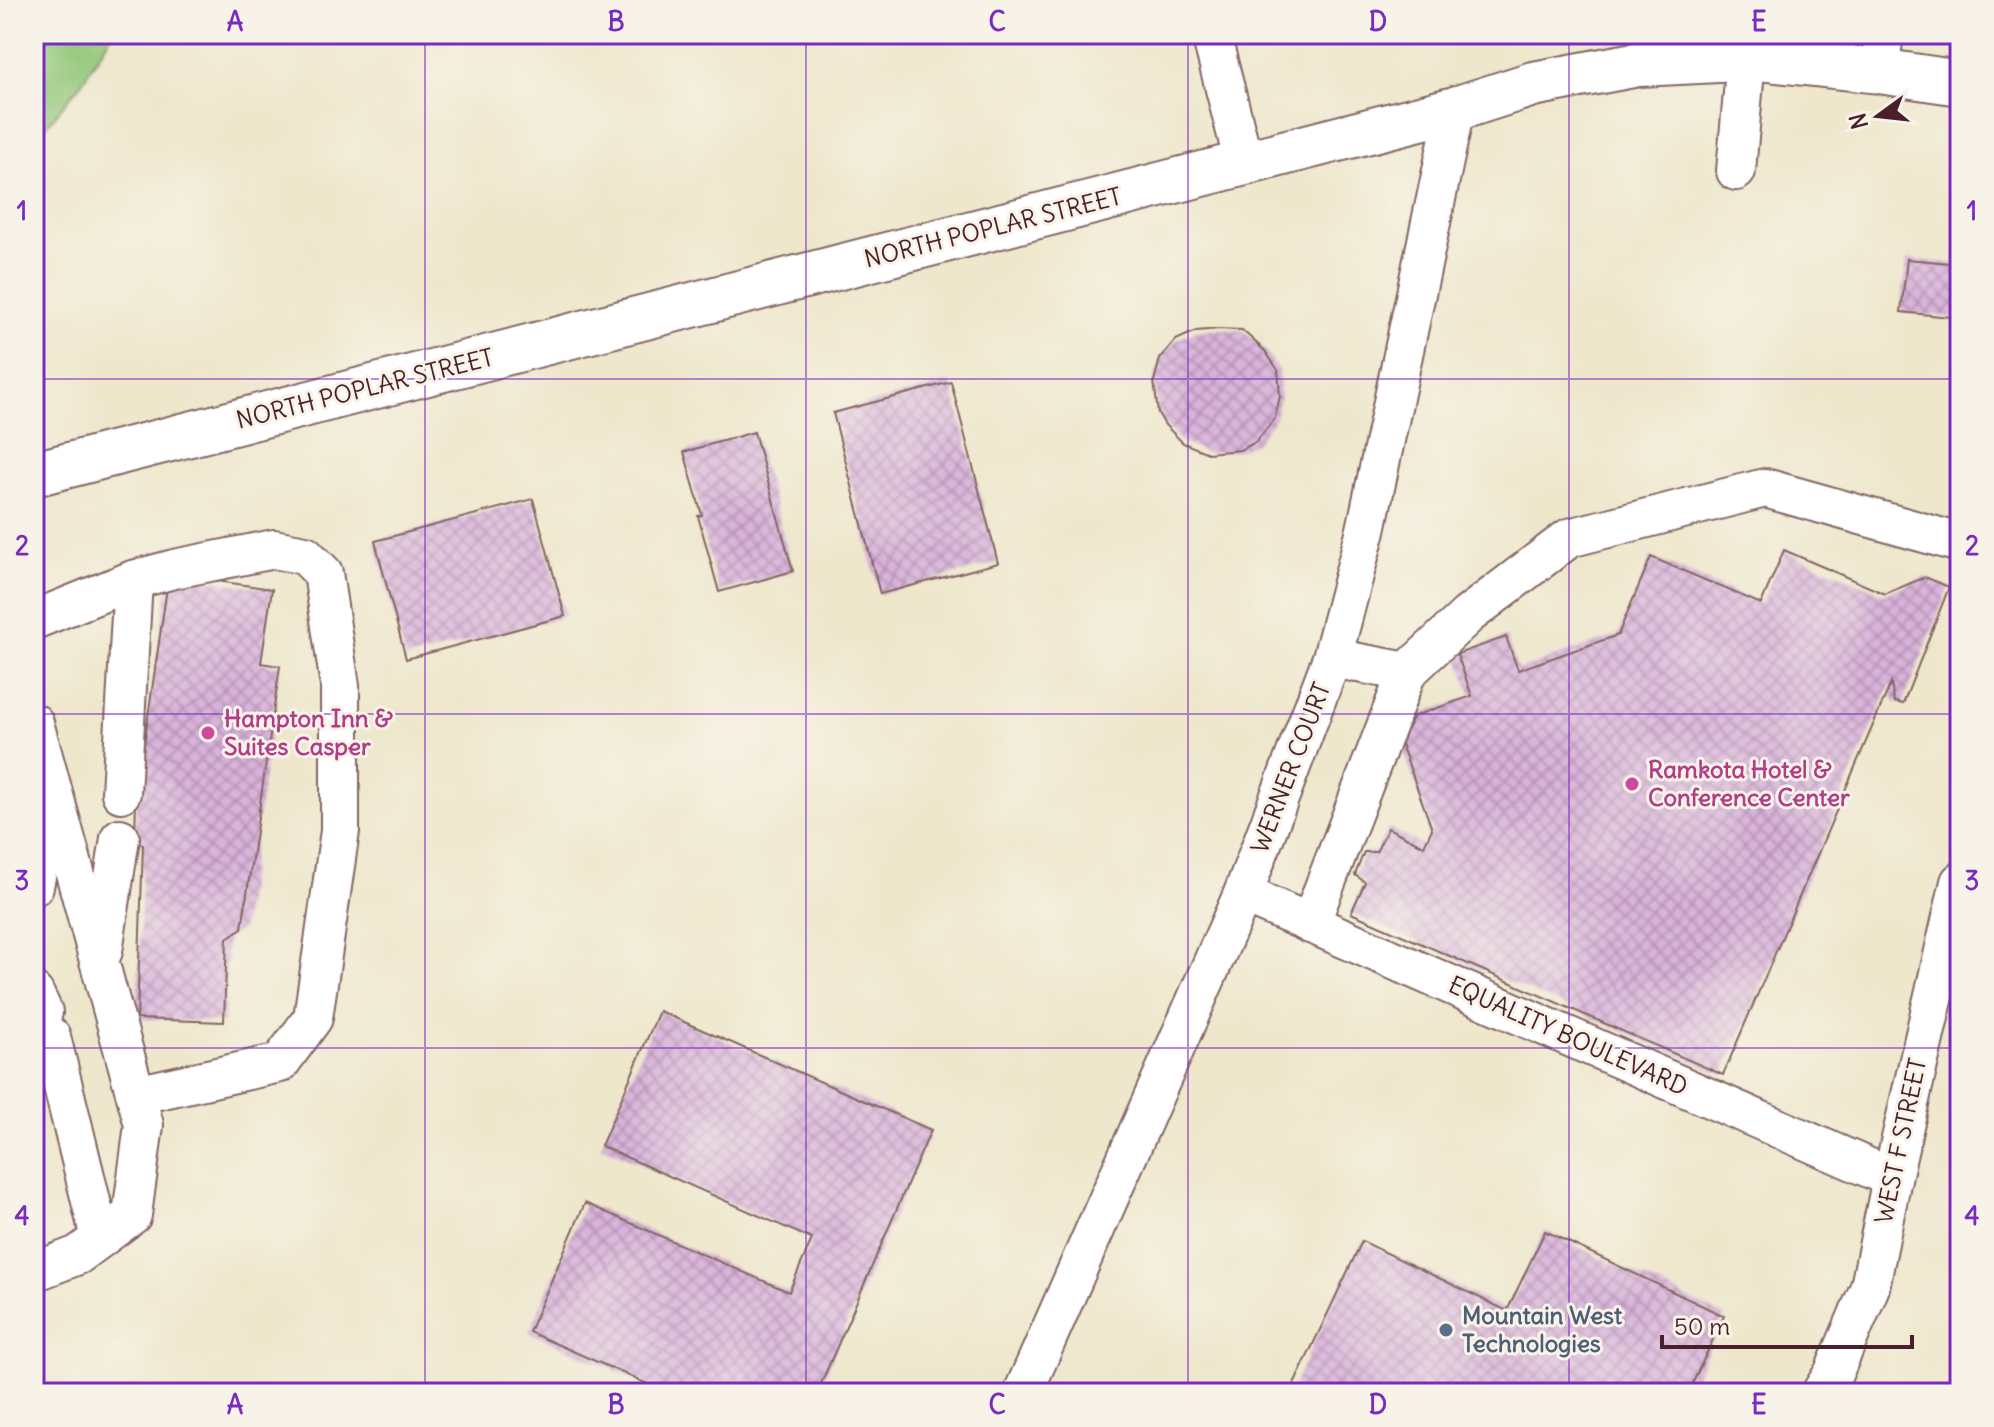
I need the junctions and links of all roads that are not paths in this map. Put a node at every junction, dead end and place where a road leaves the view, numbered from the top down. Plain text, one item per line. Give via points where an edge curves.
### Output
1 (1211, 34) edge
2 (1882, 52) edge
3 (1746, 59) junction
4 (1960, 83) edge
5 (1455, 109) junction
6 (1244, 163) junction
7 (1736, 171) dead end
8 (34, 474) edge
9 (1960, 543) edge
10 (133, 580) junction
11 (34, 620) edge
12 (1332, 658) junction
13 (1407, 672) junction
14 (34, 723) edge
15 (121, 793) dead end
16 (53, 794) junction
17 (120, 838) dead end
18 (1960, 882) edge
19 (34, 886) edge
20 (1243, 894) junction
21 (1310, 924) junction
22 (100, 965) junction
23 (42, 1014) edge
24 (136, 1095) junction
25 (1892, 1178) junction
26 (100, 1238) junction
27 (34, 1272) edge
28 (1023, 1393) edge
29 (1821, 1393) edge

1 - 6 street
2 - 3 main road, NORTH POPLAR STREET
2 - 4 main road, NORTH POPLAR STREET
3 - 5 main road, NORTH POPLAR STREET via 1639,64 1533,84
3 - 7 street
5 - 6 main road, NORTH POPLAR STREET
5 - 12 street, WERNER COURT via 1366,530
6 - 8 main road, NORTH POPLAR STREET
9 - 13 street via 1765,488 1569,538 1468,615
10 - 11 street
10 - 15 street
10 - 24 street via 274,549 305,555 323,573 340,686 340,831 313,1018 280,1063
12 - 13 street
12 - 20 street, WERNER COURT
13 - 21 street
14 - 16 street
16 - 19 street
16 - 22 street
17 - 22 street
18 - 25 street, WEST F STREET
20 - 21 street, EQUALITY BOULEVARD
20 - 28 street, WERNER COURT
21 - 25 street, EQUALITY BOULEVARD
22 - 24 street
23 - 26 street
24 - 26 street via 144,1125 132,1215
25 - 29 street, WEST F STREET via 1870,1287
26 - 27 street via 78,1255

